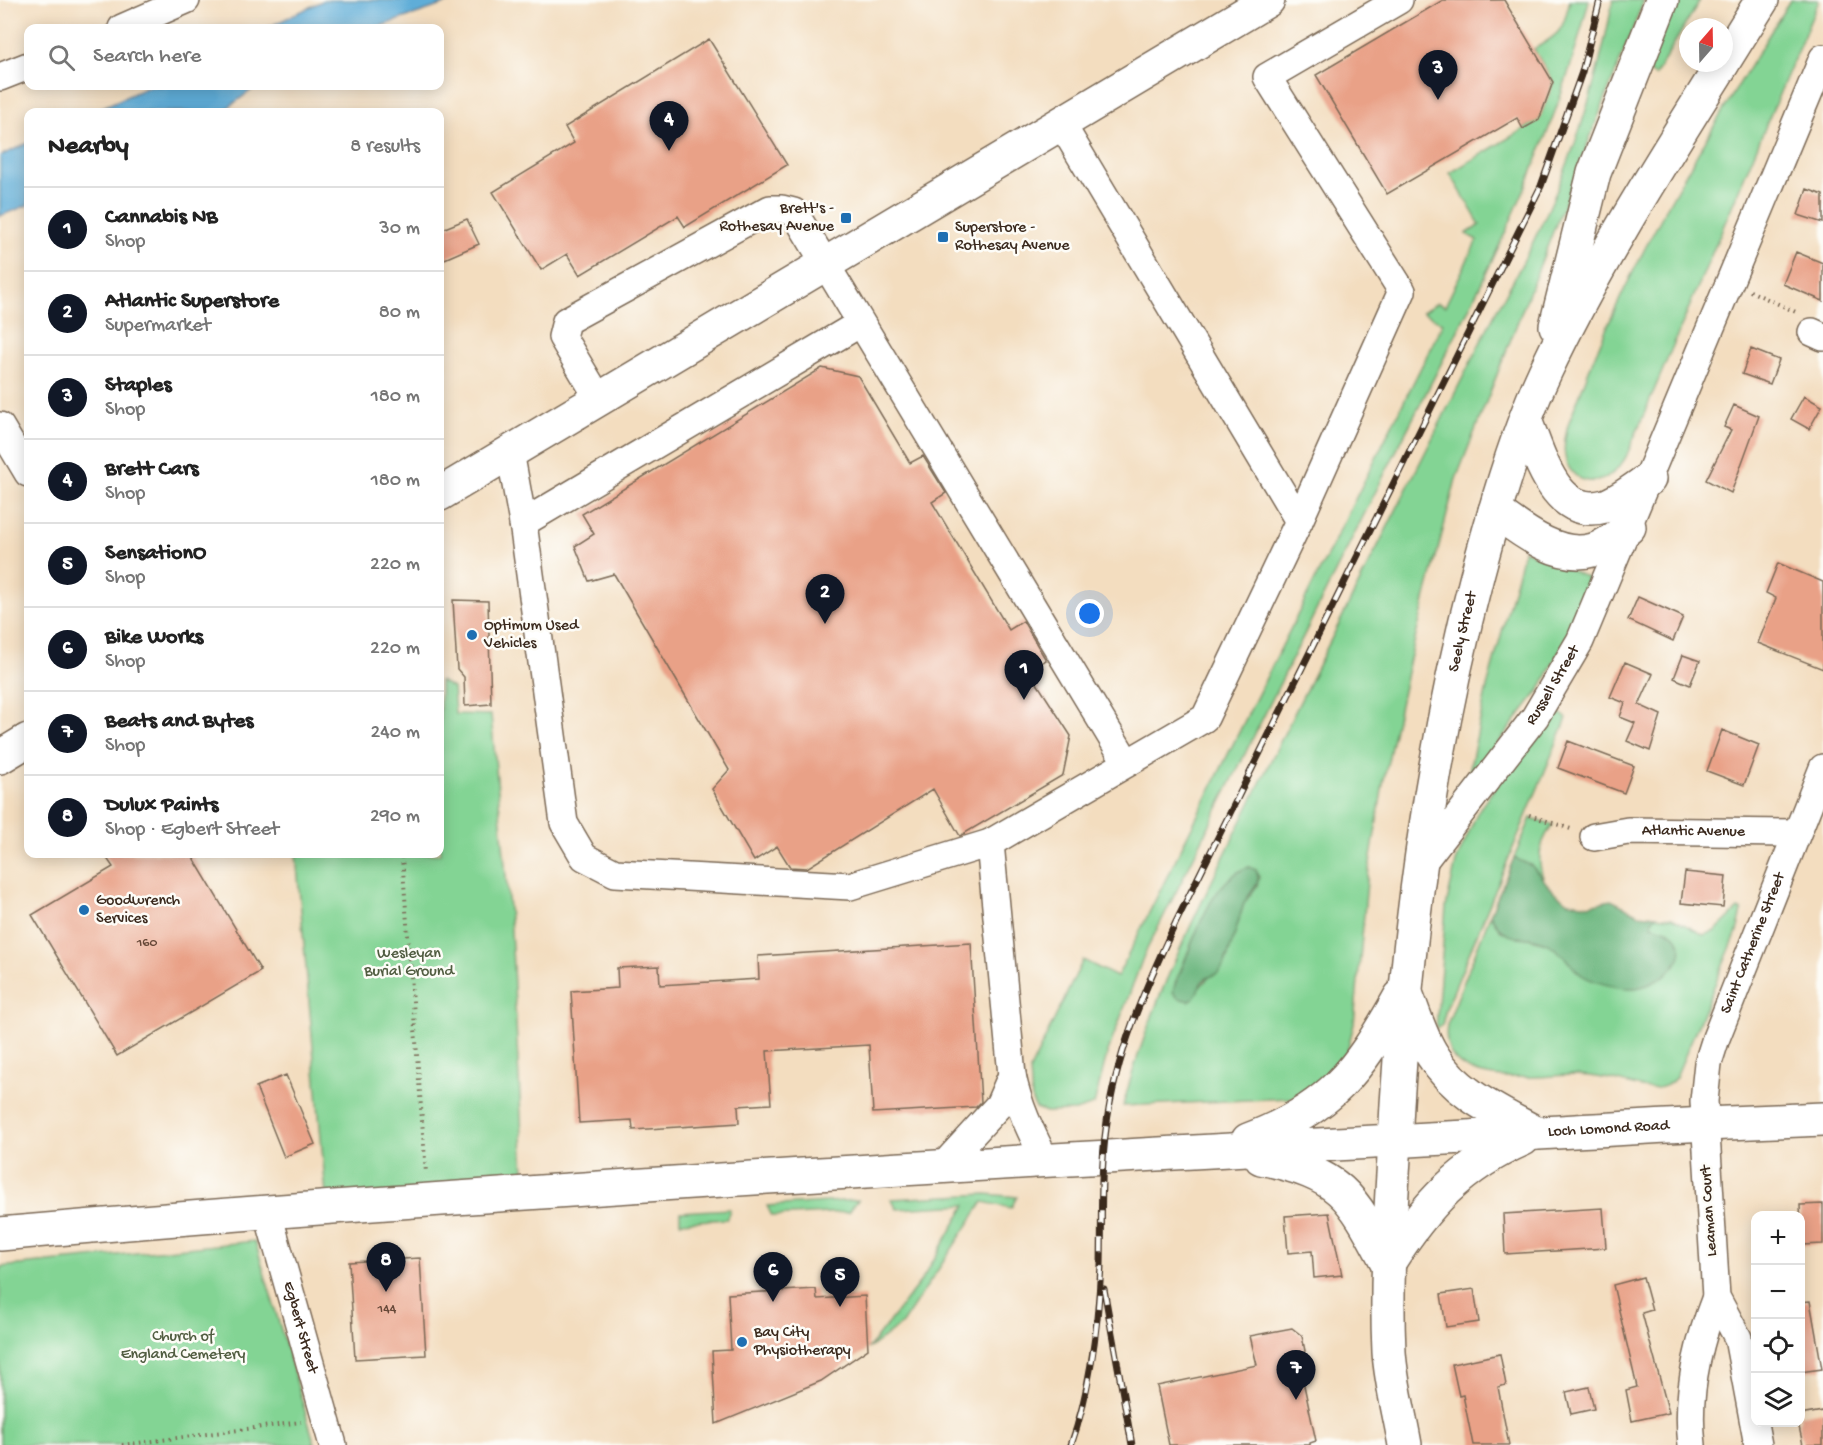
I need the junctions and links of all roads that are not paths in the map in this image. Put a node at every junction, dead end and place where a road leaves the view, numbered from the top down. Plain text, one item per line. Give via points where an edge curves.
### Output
1 (186, 0) edge
2 (1268, 0) edge
3 (1399, 0) edge
4 (1662, 0) edge
5 (1741, 0) edge
6 (1762, 0) edge
7 (1732, 18) edge
8 (131, 24) edge
9 (1733, 47) edge
10 (1823, 58) edge
11 (24, 68) edge
12 (1705, 72) edge
13 (1718, 72) edge
14 (0, 77) edge
15 (1061, 123) junction
16 (1662, 158) junction
17 (824, 265) junction
18 (860, 324) junction
19 (1544, 374) junction
20 (598, 399) junction
21 (1526, 423) junction
22 (0, 426) edge
23 (510, 452) junction
24 (24, 466) edge
25 (1649, 479) junction
26 (444, 492) edge
27 (1494, 511) junction
28 (1299, 521) junction
29 (523, 523) junction
30 (1629, 527) junction
31 (24, 742) edge
32 (0, 757) edge
33 (1127, 764) junction
34 (1823, 768) edge
35 (1796, 833) junction
36 (1594, 837) road end
37 (990, 843) junction
38 (1418, 868) junction
39 (1404, 989) junction
40 (1012, 1075) junction
41 (1823, 1119) edge
42 (1705, 1124) junction
43 (1536, 1133) junction
44 (1395, 1141) junction
45 (1221, 1150) junction
46 (1045, 1160) junction
47 (943, 1166) junction
48 (267, 1210) junction
49 (0, 1234) edge
50 (1388, 1264) junction
51 (1716, 1298) junction
52 (333, 1445) edge
53 (1405, 1445) edge
54 (1692, 1445) edge
55 (1758, 1445) edge

1 - 8 street
2 - 15 main road
3 - 28 street via 1267,77 1402,291
4 - 19 main road via 1594,173
5 - 7 main road
6 - 9 main road, Seely Street
10 - 25 street, Russell Street
11 - 14 street
12 - 16 main road, Seely Street
13 - 16 main road, Seely Street
15 - 17 main road
15 - 28 street
16 - 19 main road, Seely Street
17 - 18 street
17 - 20 main road
17 - 20 street via 794,212 770,209 566,321 562,337
18 - 29 street
18 - 33 street
19 - 21 main road, Seely Street
20 - 23 main road
21 - 25 main road via 1554,488 1571,502 1601,507
21 - 27 main road, Seely Street
22 - 24 street
23 - 26 main road
23 - 29 street
25 - 30 street, Russell Street
27 - 30 main road via 1538,540 1575,551 1595,550
27 - 38 main road, Seely Street via 1457,656
28 - 33 street via 1205,718
29 - 37 street via 564,823 584,857 615,873 850,886
30 - 38 street, Russell Street via 1580,641 1558,680 1535,717
31 - 32 main road
33 - 37 street
34 - 35 street, Saint Catherine Street
35 - 36 street, Atlantic Avenue via 1628,831
35 - 42 street, Saint Catherine Street via 1711,1054 1705,1082
37 - 40 street
38 - 39 main road, Seely Street
39 - 43 main road via 1432,1055 1449,1078 1467,1094
39 - 44 main road, Seely Street
39 - 45 main road via 1372,1045 1324,1101 1302,1117
40 - 46 street via 1027,1125
40 - 47 street via 999,1105
41 - 42 main road, Loch Lomond Road
42 - 43 main road, Loch Lomond Road
42 - 51 street, Leaman Court
43 - 44 main road, Loch Lomond Road
43 - 50 main road via 1482,1159 1463,1173 1426,1209
44 - 45 main road, Loch Lomond Road
44 - 50 main road, Seely Street
45 - 46 main road
45 - 50 main road via 1294,1165 1324,1177 1360,1210
46 - 47 main road
47 - 48 main road
48 - 49 main road
48 - 52 street, Egbert Street
50 - 53 main road, Seely Street via 1389,1356
51 - 54 street, Leaman Court via 1703,1330 1690,1410
51 - 55 street, Leaman Court via 1738,1338

